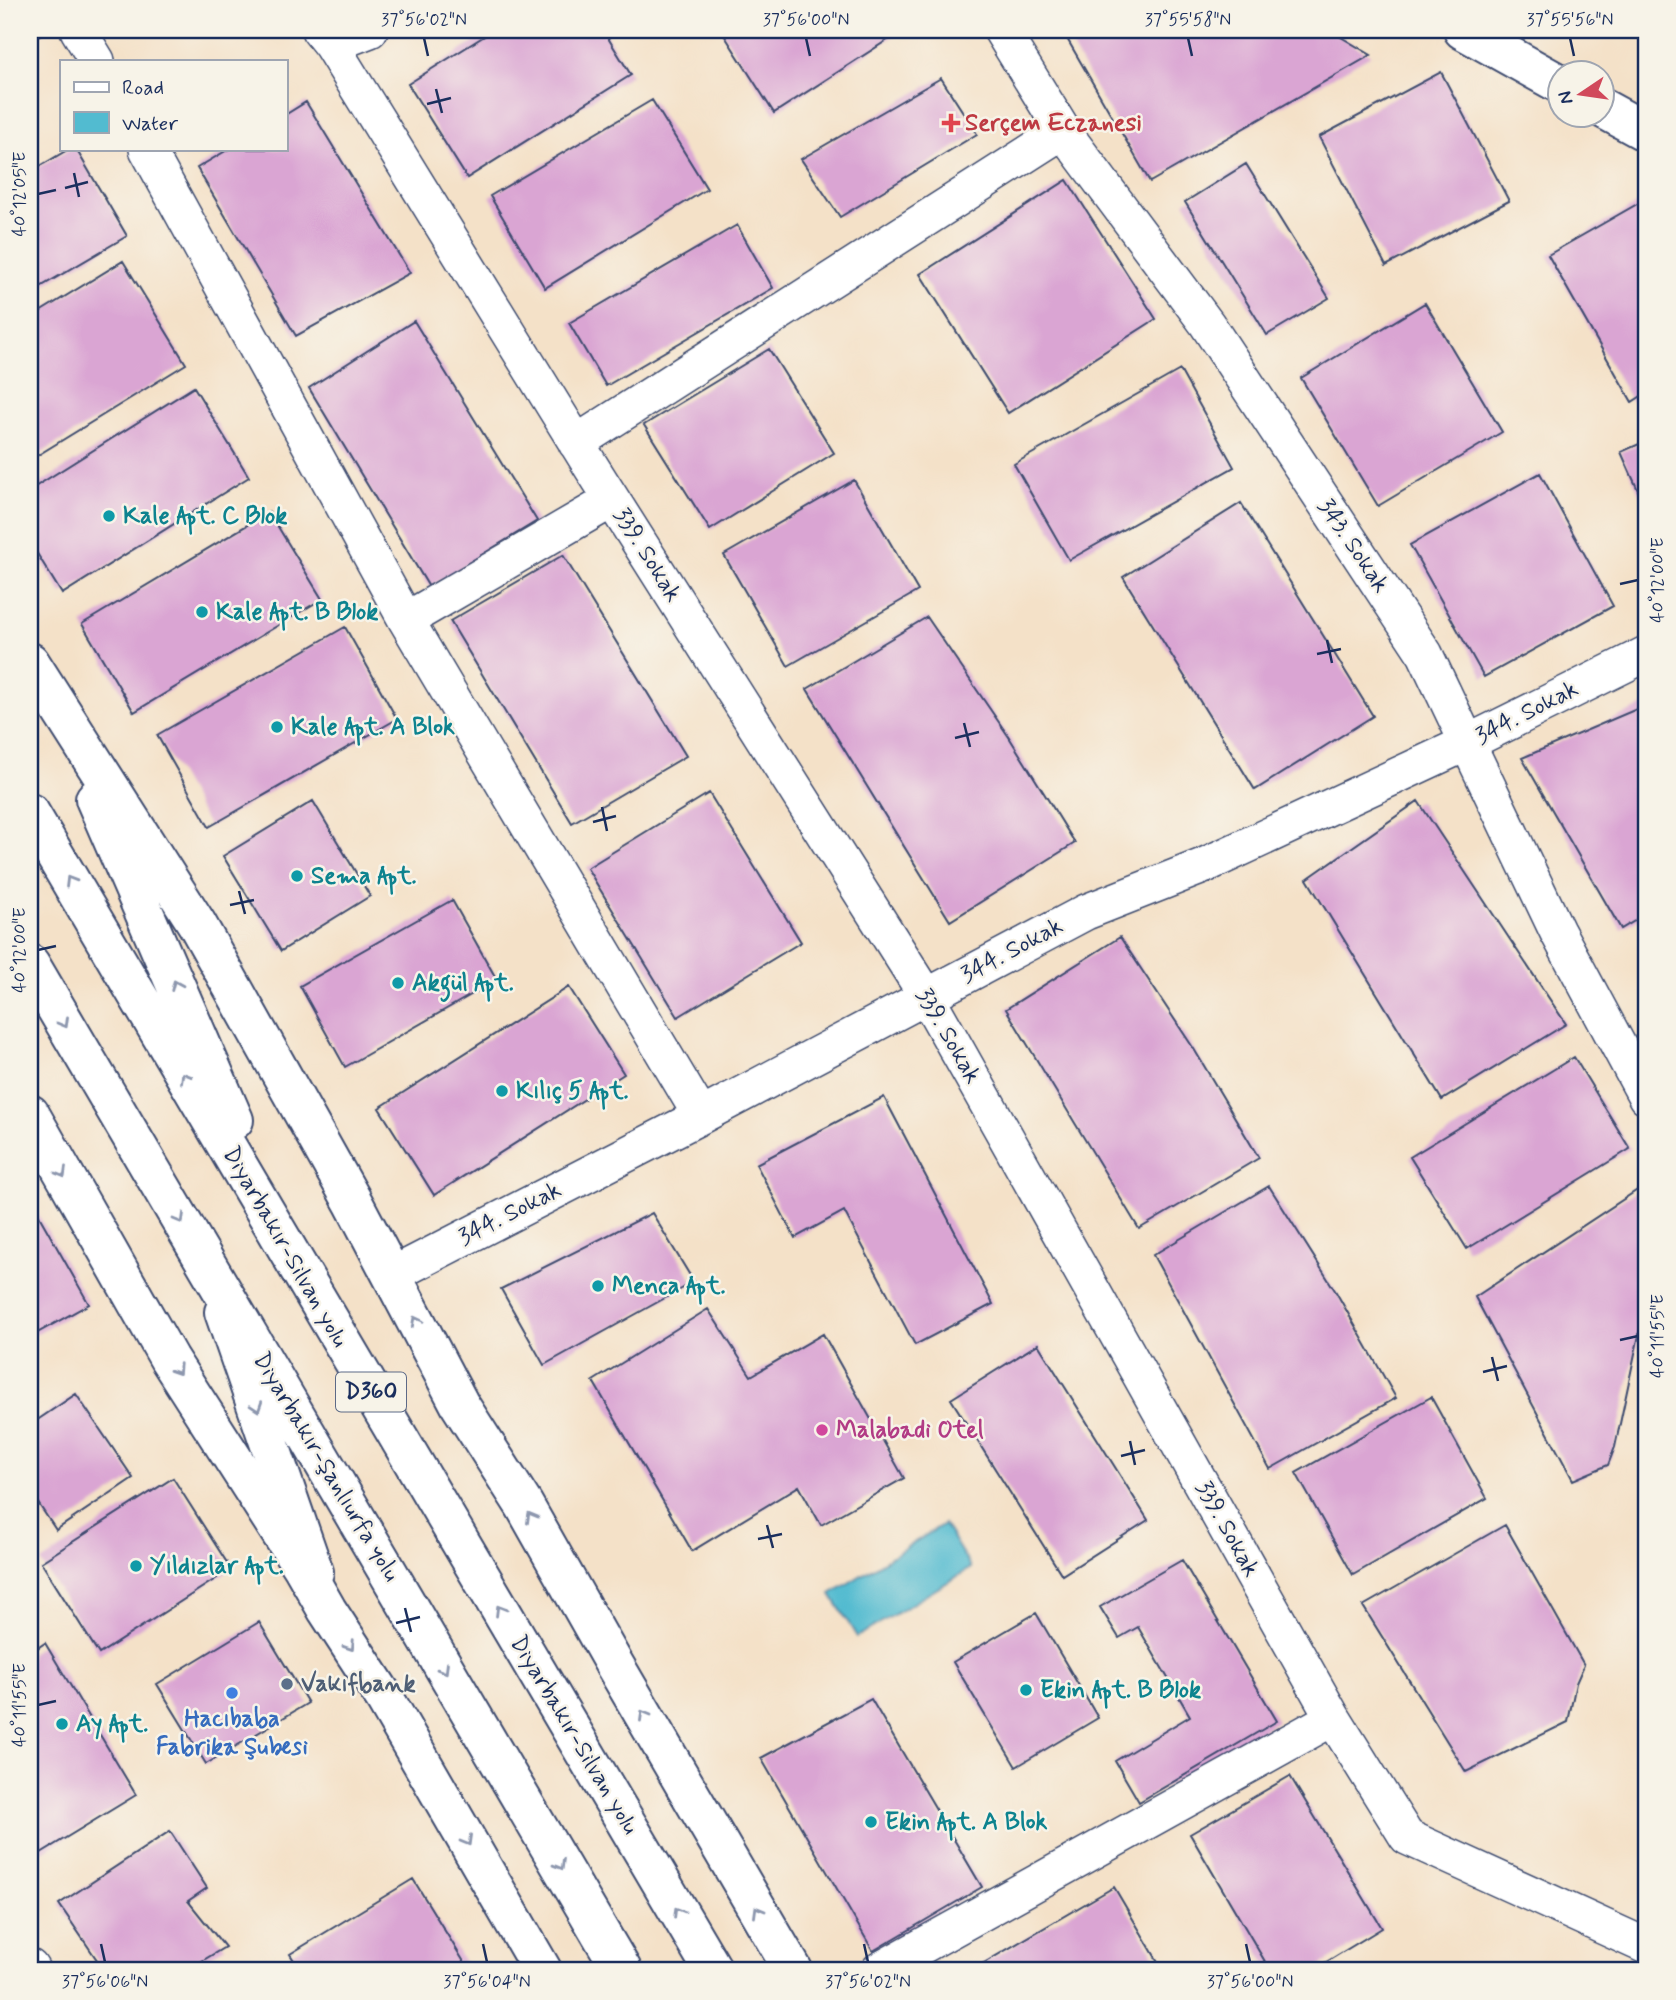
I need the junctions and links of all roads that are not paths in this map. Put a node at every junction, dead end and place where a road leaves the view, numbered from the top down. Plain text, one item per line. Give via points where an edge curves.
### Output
1 (78, 30) edge
2 (369, 30) edge
3 (1001, 30) edge
4 (1463, 30) edge
5 (325, 37) edge
6 (96, 60) edge
7 (1546, 76) edge
8 (1616, 116) edge
9 (1063, 131) junction
10 (1646, 132) edge
11 (148, 150) edge
12 (576, 443) junction
13 (612, 500) junction
14 (406, 620) junction
15 (1646, 654) edge
16 (38, 675) edge
17 (1466, 743) junction
18 (30, 813) edge
19 (30, 964) edge
20 (926, 995) junction
21 (1646, 1097) edge
22 (30, 1114) edge
23 (701, 1116) junction
24 (211, 1273) junction
25 (300, 1273) junction
26 (392, 1275) junction
27 (327, 1610) junction
28 (1333, 1718) junction
29 (1646, 1946) edge
30 (542, 1970) edge
31 (622, 1970) edge
32 (713, 1970) edge
33 (793, 1970) edge
34 (878, 1970) edge

1 - 6 street
2 - 5 street
3 - 9 street, 343. Sokak
4 - 7 main road
5 - 12 street, 339. Sokak
8 - 10 main road
9 - 12 street
9 - 17 street, 343. Sokak via 1207,324 1425,654
11 - 14 street
12 - 13 street, 339. Sokak
13 - 14 street
13 - 20 street, 339. Sokak
14 - 23 street
15 - 17 street, 344. Sokak
25 -> 16 main road
16 - 26 main road via 197,924
17 - 20 street, 344. Sokak via 1203,866 1086,912
17 - 21 street, 343. Sokak via 1557,931
25 -> 18 main road, Diyarbakır-Silvan yolu / D360
19 -> 24 main road, Diyarbakır-Şanlıurfa yolu
20 - 23 street, 344. Sokak
20 - 28 street, 339. Sokak
22 -> 27 main road via 169,1359
23 - 26 street, 344. Sokak
24 -> 27 main road
24 -> 31 main road, Diyarbakır-Şanlıurfa yolu
32 -> 25 main road, Diyarbakır-Silvan yolu / D360
33 -> 26 main road via 524,1505 460,1405
27 -> 30 main road via 385,1699
28 - 29 street, 339. Sokak via 1407,1837
28 - 34 street

